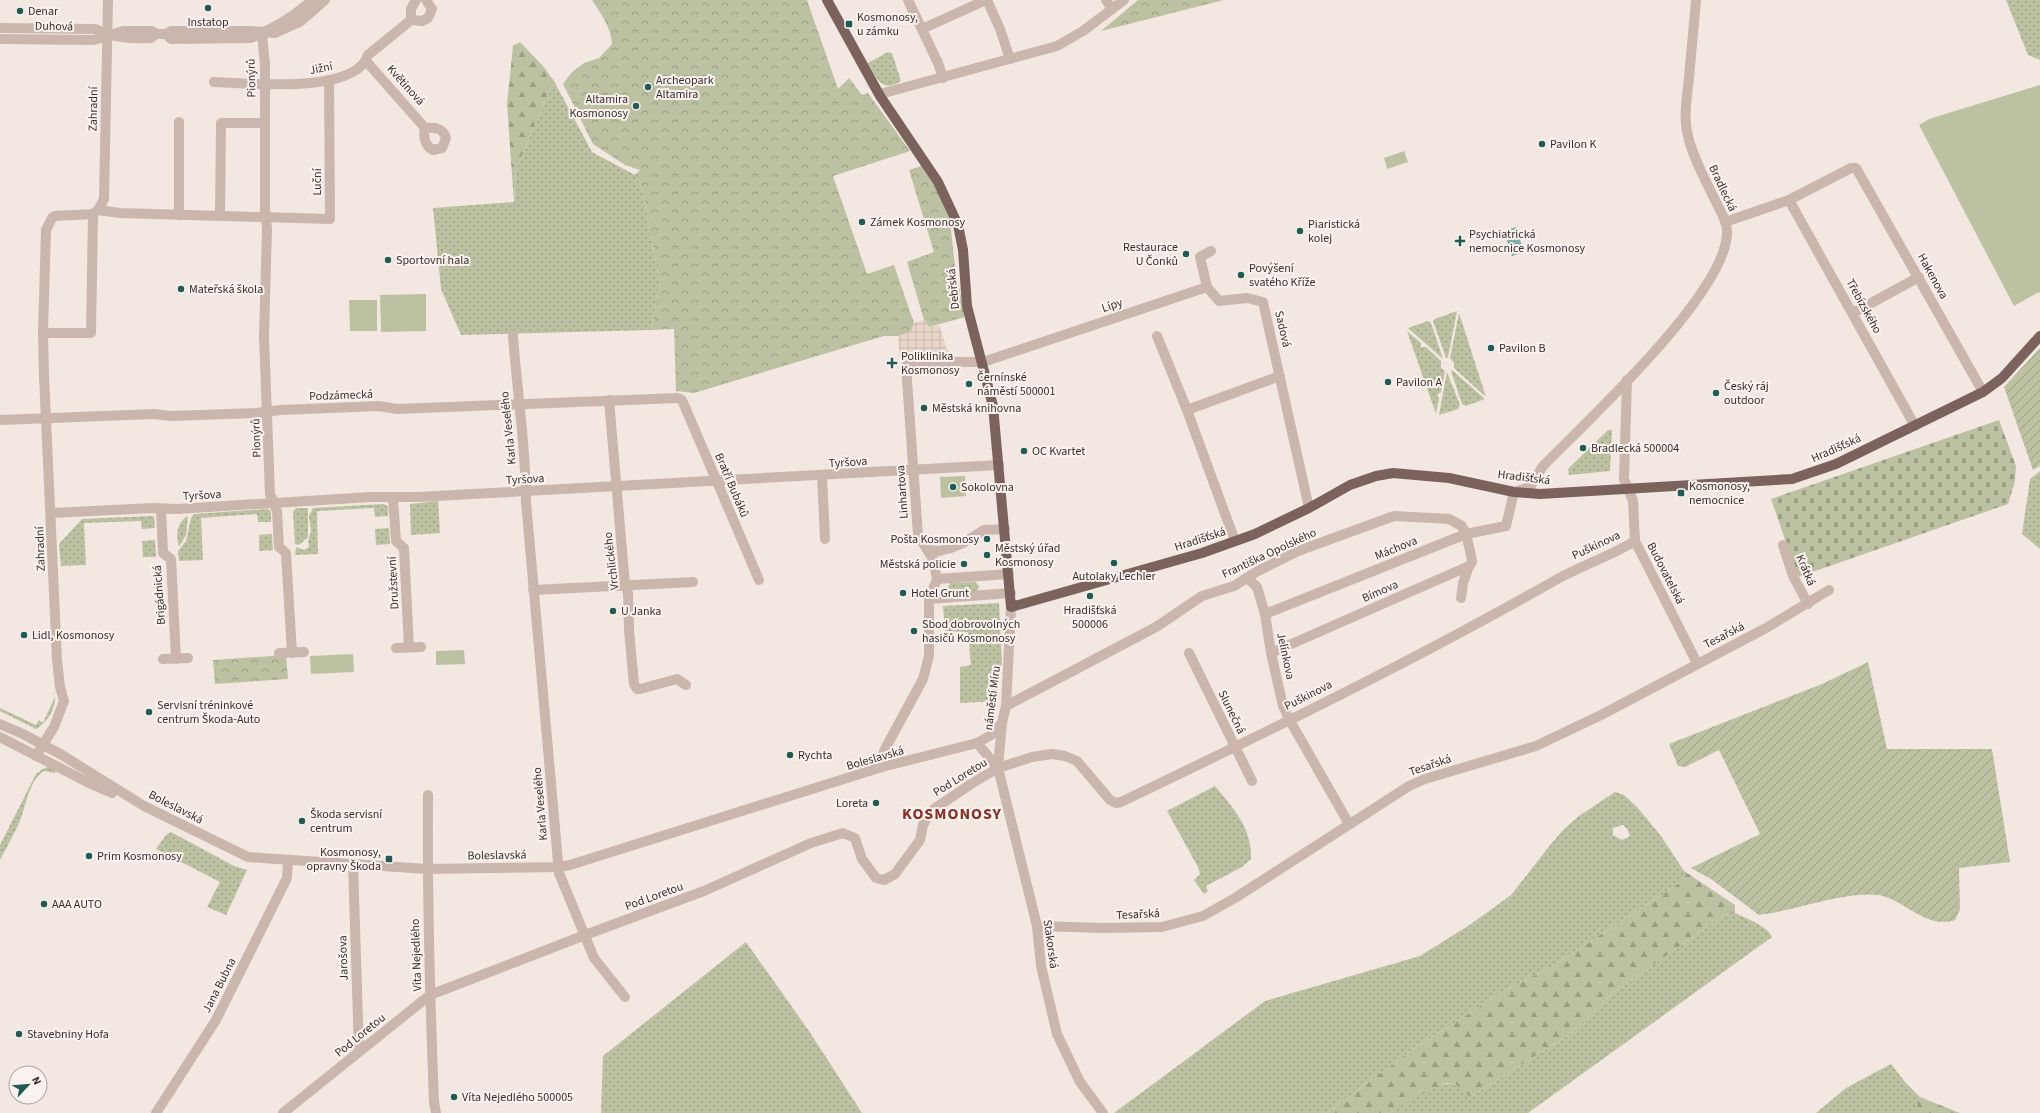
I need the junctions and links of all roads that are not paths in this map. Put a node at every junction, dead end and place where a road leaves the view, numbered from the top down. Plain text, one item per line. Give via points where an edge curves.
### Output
1 (108, 0) edge
2 (312, 0) edge
3 (325, 0) edge
4 (416, 0) edge
5 (426, 0) edge
6 (827, 0) edge
7 (908, 0) edge
8 (986, 0) edge
9 (1106, 0) edge
10 (1124, 0) edge
11 (1696, 0) edge
12 (1112, 9) junction
13 (411, 20) junction
14 (0, 28) edge
15 (922, 29) junction
16 (262, 33) junction
17 (107, 34) junction
18 (0, 39) edge
19 (1010, 59) junction
20 (366, 61) junction
21 (942, 78) junction
22 (329, 80) junction
23 (214, 82) dead end
24 (265, 84) junction
25 (880, 96) junction
26 (179, 122) dead end
27 (265, 123) junction
28 (425, 128) dead end
29 (1789, 200) junction
30 (96, 212) junction
31 (179, 215) junction
32 (220, 216) junction
33 (266, 218) junction
34 (1725, 222) junction
35 (1211, 251) dead end
36 (1919, 277) junction
37 (1207, 287) junction
38 (1853, 313) junction
39 (43, 333) junction
40 (513, 336) dead end
41 (1157, 336) dead end
42 (2040, 336) edge
43 (983, 362) junction
44 (1280, 376) junction
45 (1627, 380) junction
46 (1983, 392) junction
47 (609, 400) junction
48 (682, 400) joint
49 (520, 404) junction
50 (1187, 410) junction
51 (268, 412) junction
52 (47, 419) junction
53 (0, 420) edge
54 (1915, 426) junction
55 (999, 465) junction
56 (913, 471) junction
57 (822, 476) junction
58 (717, 481) junction
59 (617, 487) junction
60 (1628, 489) junction
61 (526, 492) junction
62 (1514, 492) junction
63 (393, 498) junction
64 (274, 503) junction
65 (1309, 508) junction
66 (161, 509) junction
67 (52, 513) junction
68 (1005, 529) junction
69 (1466, 534) junction
70 (825, 539) dead end
71 (1635, 540) junction
72 (1236, 541) junction
73 (1782, 545) dead end
74 (929, 550) junction
75 (1469, 566) junction
76 (1009, 574) junction
77 (1247, 578) junction
78 (937, 579) junction
79 (759, 580) dead end
80 (694, 582) dead end
81 (625, 585) junction
82 (534, 590) junction
83 (1829, 590) dead end
84 (1011, 593) junction
85 (1461, 598) dead end
86 (929, 599) junction
87 (1808, 604) junction
88 (1011, 606) junction
89 (1265, 614) junction
90 (409, 647) junction
91 (421, 647) dead end
92 (396, 648) dead end
93 (304, 652) dead end
94 (279, 653) dead end
95 (292, 653) junction
96 (1189, 653) dead end
97 (1271, 653) junction
98 (188, 658) dead end
99 (163, 659) dead end
100 (176, 659) junction
101 (1697, 663) junction
102 (686, 685) dead end
103 (1006, 706) junction
104 (1289, 719) junction
105 (1002, 723) junction
106 (0, 724) edge
107 (0, 737) edge
108 (43, 744) junction
109 (977, 744) junction
110 (1235, 747) junction
111 (36, 756) junction
112 (882, 767) junction
113 (998, 768) junction
114 (1252, 782) dead end
115 (428, 795) dead end
116 (144, 806) junction
117 (1349, 824) junction
118 (288, 861) junction
119 (353, 864) junction
120 (558, 867) junction
121 (427, 869) junction
122 (1037, 926) junction
123 (585, 935) junction
124 (430, 994) junction
125 (625, 998) dead end
126 (359, 1051) junction
127 (156, 1113) edge
128 (283, 1113) edge
129 (436, 1113) edge
130 (1103, 1113) edge

1 - 17 street, Zahradní
2 - 16 street via 300,11
3 - 16 street, Duhová via 308,16 292,26 275,33
4 - 13 street via 410,9
5 - 13 street, Jižní via 432,9 430,16 425,20
6 - 25 main road, Debřská
7 - 15 street
8 - 15 street
8 - 19 street via 1000,28
9 - 12 street
10 - 12 street
11 - 34 street, Bradlecká via 1685,111 1687,134
12 - 19 street via 1069,41
13 - 20 street, Jižní via 368,56
14 - 17 street, Duhová via 95,29
15 - 21 street
16 - 17 street, Duhová via 222,35 171,31 151,38 125,39
16 - 24 street, Pionýrů
17 - 18 street, Duhová via 94,40
17 - 30 street, Zahradní via 105,192
19 - 21 street
20 - 22 street, Jižní via 353,72
20 - 28 street, Květinová
21 - 25 street
22 - 24 street, Jižní via 302,85
22 - 33 street, Luční via 330,219
23 - 24 street, Jižní
24 - 27 street, Pionýrů
25 - 43 main road, Debřská via 938,182 955,216 963,250 967,306
26 - 31 street
27 - 32 street via 221,123
27 - 33 street, Pionýrů
29 - 34 street
29 - 36 street, Hakenova via 1851,168 1856,168
29 - 38 street, Třebízského
30 - 31 street
30 - 39 street, Zahradní via 62,214 52,218 49,223 46,230
30 - 39 street, Zahradní via 91,333
31 - 32 street
32 - 33 street
33 - 51 street, Pionýrů via 264,337
34 - 45 street, Bradlecká via 1726,242 1707,284 1666,341
35 - 37 street via 1200,257
36 - 38 street
36 - 46 street, Hakenova
37 - 43 street, Lípy
37 - 44 street, Sadová via 1219,301 1247,298 1263,302
38 - 54 street, Třebízského
39 - 52 street, Zahradní
40 - 49 street, Karla Veselého
41 - 50 street
42 - 46 main road, Hradišťská via 2002,378
43 - 55 main road, Debřská via 994,406
43 - 56 street, Linhartova via 906,366
44 - 50 street
44 - 65 street, Sadová
45 - 60 street via 1624,479
45 - 62 street, Bradlecká via 1543,466 1530,487
46 - 54 main road, Hradišťská
47 - 48 street, Podzámecká
47 - 49 street, Podzámecká
47 - 59 street, Vrchlického
48 - 58 street, Bratří Bubáků
49 - 51 street, Podzámecká via 397,409 371,406
49 - 61 street, Karla Veselého
50 - 72 street
51 - 52 street, Podzámecká
51 - 64 street, Pionýrů via 270,494
52 - 53 street, Podzámecká
52 - 67 street, Zahradní
54 - 60 main road, Hradišťská via 1836,464 1792,479
55 - 56 street, Tyršova
55 - 68 main road, Debřská
56 - 57 street, Tyršova
56 - 74 street, Linhartova via 918,535
57 - 58 street, Tyršova
57 - 70 street
58 - 59 street, Tyršova
58 - 79 street, Bratří Bubáků
59 - 61 street, Tyršova
59 - 81 street, Vrchlického
60 - 62 main road, Hradišťská via 1546,494
60 - 71 street, Budovatelská via 1633,501
61 - 63 street, Tyršova
61 - 82 street, Karla Veselého
62 - 65 main road, Hradišťská via 1449,478 1393,474 1363,479
62 - 69 street, Máchova via 1506,526
63 - 64 street, Tyršova
63 - 90 street, Družstevní via 396,541 404,548
64 - 66 street, Tyršova
64 - 95 street, Pionýrů via 277,511 279,546 286,553
65 - 72 main road, Hradišťská
66 - 67 street, Tyršova
66 - 100 street, Brigádnická via 162,553 171,559
67 - 108 street, Zahradní via 57,660 64,701 54,727
68 - 74 street via 984,530 951,548
68 - 76 main road, Debřská
69 - 75 street via 1472,562
69 - 77 street, Františka Opolského via 1462,526 1449,519 1394,516 1298,551
69 - 89 street, Máchova
71 - 101 street, Budovatelská
71 - 104 street, Puškinova via 1485,620
72 - 88 main road, Hradišťská via 1202,553
73 - 87 street, Krátká via 1793,576
74 - 78 street, Linhartova
75 - 85 street
75 - 97 street, Bímova
76 - 78 street
76 - 84 main road, Debřská
77 - 89 street, Jelínkova via 1257,587
77 - 103 street, Františka Opolského via 1234,586 1202,596 1156,627
78 - 86 street
80 - 81 street
81 - 82 street
81 - 102 street, Vrchlického via 628,593 628,630 635,687 640,689 677,679
82 - 120 street, Karla Veselého
83 - 87 street, Tesařská
84 - 86 street
84 - 88 main road, Debřská
86 - 112 street via 929,656 923,679 884,751
87 - 101 street, Tesařská
88 - 103 street, náměstí Míru
89 - 97 street, Jelínkova
90 - 91 street
90 - 92 street
93 - 95 street
94 - 95 street
96 - 110 street, Slunečná
97 - 104 street, Jelínkova via 1283,706
98 - 100 street
99 - 100 street
101 - 117 street, Tesařská via 1603,714 1536,746 1425,779 1392,796
103 - 105 street, náměstí Míru
104 - 110 street, Puškinova
104 - 117 street, Jelínkova
105 - 109 street, Boleslavská
105 - 113 street, náměstí Míru
106 - 108 street, Boleslavská
107 - 111 street
108 - 111 street, Zahradní
108 - 116 street, Boleslavská
109 - 112 street, Boleslavská
109 - 113 street
110 - 113 street, Puškinova via 1116,803 1077,761 1065,756 1052,754 1032,757
110 - 114 street, Slunečná
111 - 116 street via 91,784
112 - 120 street, Boleslavská
113 - 122 street, Stakorská
113 - 123 street, Pod Loretou via 939,804 923,825 920,840 895,874 884,880 876,878 862,859 855,838 843,833 811,843 704,891
115 - 121 street, Víta Nejedlého
116 - 118 street, Boleslavská via 248,857
117 - 122 street, Tesařská via 1203,916 1162,927
118 - 119 street, Boleslavská
118 - 127 street, Jana Bubna via 287,878 216,1020
119 - 121 street, Boleslavská
119 - 126 street, Jarošova
120 - 121 street, Boleslavská
120 - 123 street, Karla Veselého
121 - 124 street, Víta Nejedlého
122 - 130 street, Stakorská via 1040,966 1057,1034 1080,1082
123 - 124 street, Pod Loretou
123 - 125 street, Karla Veselého via 594,958
124 - 126 street, Pod Loretou
124 - 129 street, Víta Nejedlého
126 - 128 street, Pod Loretou

